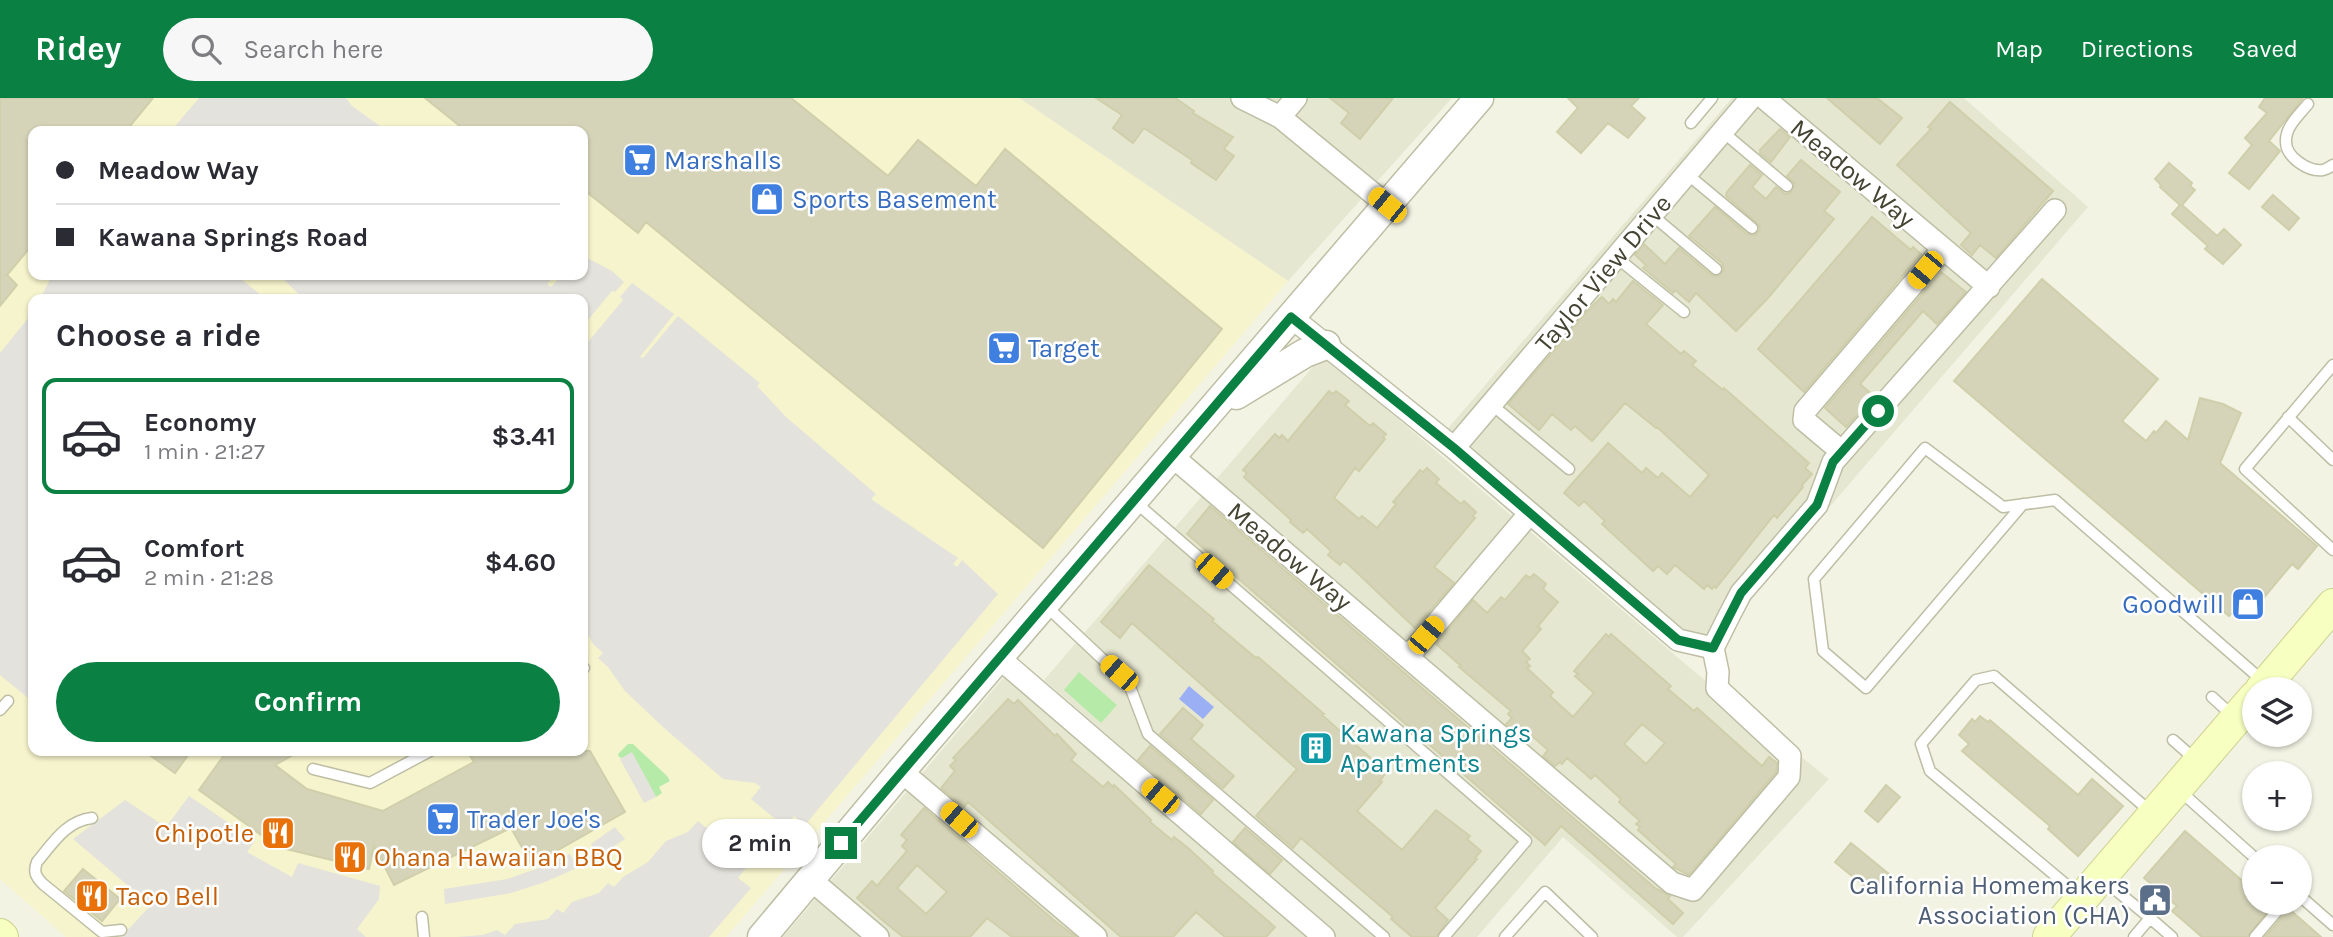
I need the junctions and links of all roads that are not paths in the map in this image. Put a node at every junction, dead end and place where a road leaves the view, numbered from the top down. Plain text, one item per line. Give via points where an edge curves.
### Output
1 (1242, 98) edge
2 (1296, 98) edge
3 (1479, 98) edge
4 (1712, 98) edge
5 (1751, 98) edge
6 (1764, 98) edge
7 (2308, 104) dead end
8 (1280, 117) junction
9 (1691, 123) dead end
10 (1723, 132) junction
11 (2333, 165) edge
12 (1687, 174) junction
13 (1787, 186) dead end
14 (1387, 205) junction
15 (2055, 210) dead end
16 (1652, 215) junction
17 (1752, 228) dead end
18 (1943, 249) junction
19 (1616, 257) junction
20 (1716, 270) dead end
21 (1989, 287) junction
22 (1684, 312) dead end
23 (1291, 317) junction
24 (1326, 345) junction
25 (2333, 365) edge
26 (1491, 404) junction
27 (1210, 411) junction
28 (2288, 417) junction
29 (1454, 448) junction
30 (1842, 452) junction
31 (1172, 456) junction
32 (2333, 460) edge
33 (1569, 469) dead end
34 (1133, 501) junction
35 (2023, 504) junction
36 (1530, 513) junction
37 (2333, 550) edge
38 (1044, 604) junction
39 (2333, 605) edge
40 (1713, 648) junction
41 (998, 657) junction
42 (1408, 657) junction
43 (2271, 677) edge
44 (2242, 685) edge
45 (2212, 697) dead end
46 (2242, 697) edge
47 (8, 701) dead end
48 (0, 710) edge
49 (2242, 711) edge
50 (2173, 740) dead end
51 (421, 756) edge
52 (2199, 762) junction
53 (313, 769) dead end
54 (901, 771) junction
55 (2177, 788) junction
56 (2154, 815) junction
57 (92, 818) dead end
58 (2242, 846) edge
59 (810, 879) junction
60 (2092, 888) junction
61 (2312, 907) edge
62 (2274, 915) edge
63 (422, 917) dead end
64 (2150, 918) junction
65 (2333, 925) edge
66 (121, 930) dead end
67 (1322, 936) edge
68 (424, 937) edge
69 (762, 937) edge
70 (878, 937) edge
71 (1096, 937) edge
72 (1384, 937) edge
73 (1444, 937) edge
74 (1505, 937) edge
75 (1592, 937) edge
76 (2049, 937) edge
77 (2134, 937) edge
78 (2172, 937) edge
79 (2255, 937) edge

1 - 8 street
2 - 8 street
3 - 14 street
4 - 9 lane
5 - 10 street, Taylor View Drive
6 - 18 street, Meadow Way
7 - 11 lane via 2288,128 2285,144 2290,156 2314,169
8 - 14 street
10 - 12 street, Taylor View Drive
10 - 13 lane
12 - 16 street, Taylor View Drive
12 - 17 lane
14 - 23 street
15 - 21 street
16 - 19 street, Taylor View Drive
16 - 20 lane
18 - 21 street, Meadow Way
18 - 30 street via 1805,411 1804,420
19 - 22 lane
19 - 26 street, Taylor View Drive
21 - 30 street
23 - 24 street
23 - 27 street
24 - 27 street via 1305,352
24 - 29 street
25 - 28 lane
26 - 29 street, Taylor View Drive
26 - 33 lane
27 - 31 street
28 - 32 lane
28 - 37 lane via 2245,469
29 - 36 street
30 - 40 street via 1833,462 1817,505 1741,593
31 - 34 street
31 - 42 street, Meadow Way
34 - 38 street
34 - 73 lane via 1526,841
35 - 35 lane via 2003,507 1925,448 1814,579 1823,651 1866,688
35 - 44 lane via 2055,500
36 - 40 street via 1678,640
36 - 42 street
38 - 41 street
38 - 72 lane via 1129,684 1147,734
39 - 43 main road
40 - 42 street, Meadow Way via 1717,688 1790,756 1789,778 1693,890 1672,883
41 - 54 street
41 - 67 street
45 - 46 lane
47 - 48 lane
49 - 52 main road
50 - 52 lane
51 - 53 lane via 370,783
52 - 55 main road
54 - 59 street
54 - 71 street
55 - 56 main road
55 - 58 lane
56 - 60 main road
56 - 60 lane via 1994,676 1976,680 1921,744 1930,771
57 - 66 lane via 67,827 37,862 36,876 102,932
59 - 69 street
59 - 70 street
60 - 64 lane
60 - 76 main road
61 - 65 lane
62 - 79 lane
63 - 68 lane
64 - 77 lane
64 - 78 lane
74 - 75 lane via 1545,891

